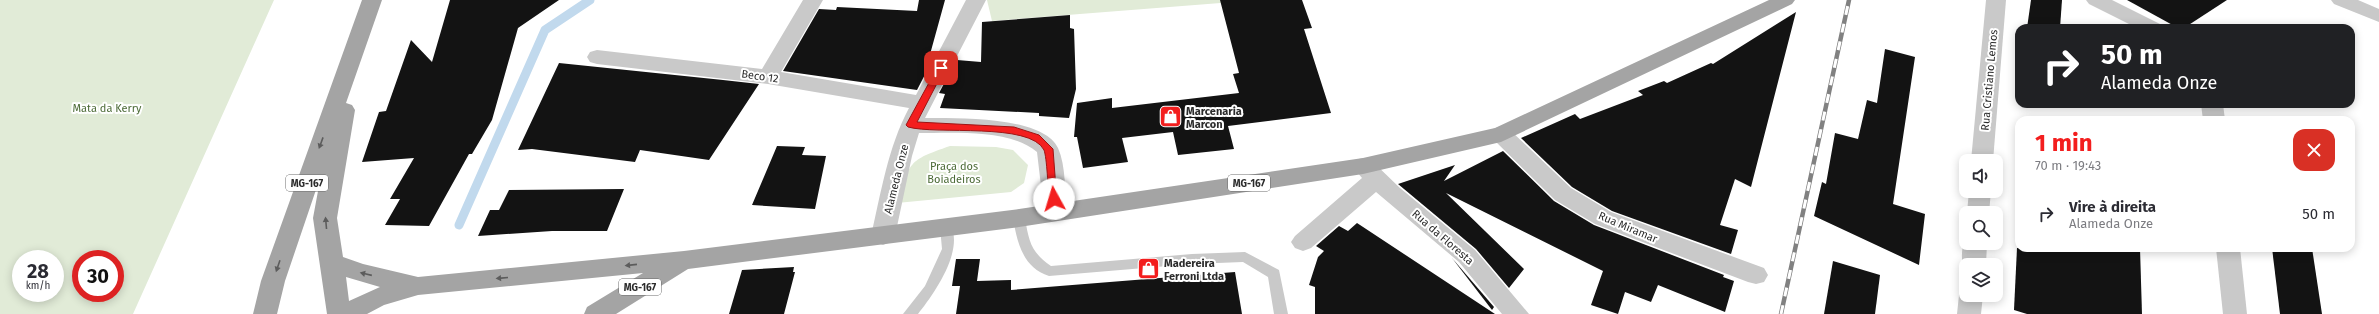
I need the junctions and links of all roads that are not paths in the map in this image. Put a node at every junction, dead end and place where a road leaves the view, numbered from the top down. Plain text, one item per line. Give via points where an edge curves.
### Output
1 (372, 0) edge
2 (813, 0) edge
3 (976, 0) edge
4 (1785, 0) edge
5 (1996, 0) edge
6 (2096, 0) edge
7 (2341, 0) edge
8 (2379, 16) edge
9 (2145, 24) edge
10 (354, 54) junction
11 (597, 57) dead end
12 (768, 77) junction
13 (923, 103) junction
14 (911, 125) junction
15 (1501, 134) junction
16 (1983, 154) edge
17 (1370, 172) junction
18 (1055, 212) junction
19 (1019, 218) junction
20 (946, 227) junction
21 (883, 236) junction
22 (1303, 242) dead end
23 (2228, 252) edge
24 (684, 260) junction
25 (330, 262) junction
26 (1756, 275) dead end
27 (418, 286) junction
28 (1970, 302) edge
29 (265, 314) edge
30 (339, 314) edge
31 (346, 314) edge
32 (596, 314) edge
33 (910, 314) edge
34 (1281, 314) edge
35 (1517, 314) edge
36 (1969, 314) edge
37 (2235, 314) edge

1 - 10 main road, MG-167
2 - 12 street
3 - 13 street, Alameda Onze
4 - 15 main road, MG-167
5 - 16 street, Rua Cristiano Lemos
6 - 9 street
7 - 8 street
25 -> 10 main road, MG-167 via 325,218
10 -> 29 main road, MG-167 via 273,281
11 - 12 street, Beco 12
12 - 13 street, Beco 12
13 - 14 street, Alameda Onze
14 - 18 street via 1014,130 1036,138 1048,149
14 - 21 street, Alameda Onze via 901,156
15 - 17 main road, MG-167
15 - 26 street, Rua Miramar via 1563,194 1604,218
17 - 18 main road, MG-167
17 - 22 street
17 - 35 street, Rua da Floresta via 1468,256
18 - 19 main road, MG-167
19 - 20 main road, MG-167
19 - 34 lane via 1023,244 1031,259 1049,271 1245,257 1274,274
20 - 21 main road, MG-167
20 - 33 lane via 948,249 930,289
21 - 24 main road, MG-167
23 - 37 street
24 -> 27 main road, MG-167
24 - 32 main road, MG-167
27 -> 25 main road, MG-167 via 361,274
25 - 30 main road, MG-167
27 - 31 main road via 377,297
28 - 36 street

